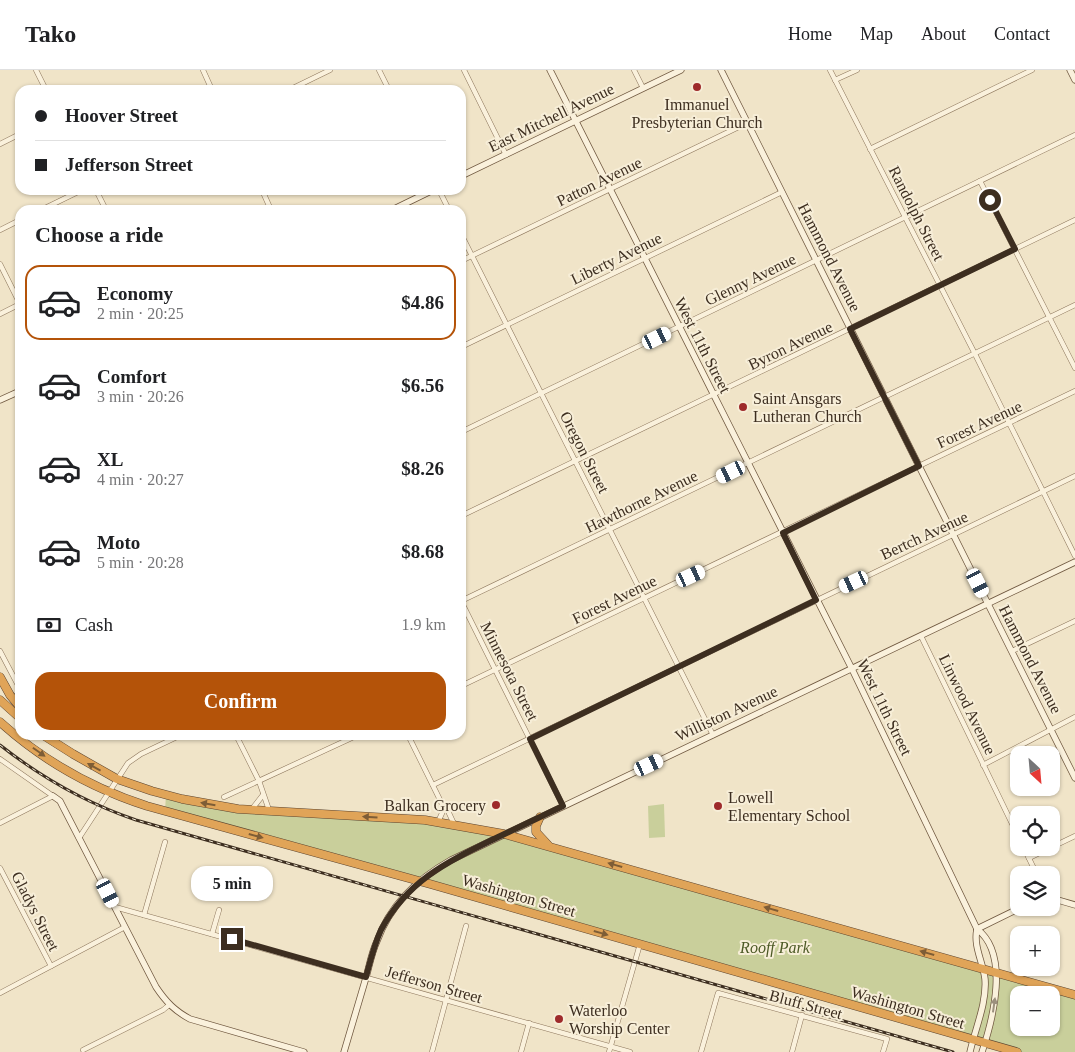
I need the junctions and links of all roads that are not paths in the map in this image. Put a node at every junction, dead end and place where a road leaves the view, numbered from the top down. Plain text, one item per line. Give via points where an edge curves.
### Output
1 (36, 70) edge
2 (203, 70) edge
3 (330, 70) edge
4 (379, 70) edge
5 (464, 70) edge
6 (550, 70) edge
7 (634, 70) edge
8 (681, 70) edge
9 (721, 70) edge
10 (830, 70) edge
11 (857, 70) edge
12 (1032, 70) edge
13 (1070, 70) edge
14 (836, 80) junction
15 (1075, 80) edge
16 (44, 85) edge
17 (210, 85) edge
18 (299, 85) edge
19 (386, 85) edge
20 (643, 88) junction
21 (575, 121) junction
22 (747, 123) junction
23 (1075, 135) edge
24 (15, 136) edge
25 (0, 144) edge
26 (870, 149) junction
27 (506, 155) junction
28 (466, 174) edge
29 (980, 181) junction
30 (610, 190) junction
31 (782, 192) junction
32 (72, 195) edge
33 (423, 195) edge
34 (51, 205) edge
35 (402, 205) edge
36 (905, 218) junction
37 (1075, 220) edge
38 (15, 222) edge
39 (0, 230) edge
40 (466, 244) edge
41 (1015, 249) junction
42 (472, 256) junction
43 (644, 258) junction
44 (466, 259) edge
45 (816, 261) junction
46 (0, 264) edge
47 (940, 286) junction
48 (15, 294) edge
49 (1075, 305) edge
50 (15, 306) edge
51 (0, 314) edge
52 (1050, 318) junction
53 (507, 325) junction
54 (678, 327) junction
55 (850, 329) junction
56 (466, 344) edge
57 (975, 354) junction
58 (1075, 368) edge
59 (15, 392) edge
60 (1075, 392) edge
61 (541, 394) junction
62 (714, 396) junction
63 (885, 398) junction
64 (0, 400) edge
65 (1009, 424) junction
66 (466, 430) edge
67 (576, 461) junction
68 (748, 463) junction
69 (919, 466) junction
70 (1075, 476) edge
71 (1043, 492) junction
72 (466, 514) edge
73 (610, 529) junction
74 (783, 533) junction
75 (954, 536) junction
76 (1075, 556) edge
77 (1075, 562) edge
78 (644, 598) junction
79 (466, 599) edge
80 (816, 600) junction
81 (988, 603) junction
82 (466, 611) edge
83 (1075, 621) edge
84 (921, 636) junction
85 (0, 650) edge
86 (1012, 651) junction
87 (679, 667) junction
88 (852, 669) junction
89 (496, 670) junction
90 (0, 677) edge
91 (15, 679) edge
92 (466, 684) edge
93 (0, 700) edge
94 (15, 701) edge
95 (15, 714) edge
96 (1075, 717) edge
97 (0, 722) edge
98 (1052, 730) junction
99 (15, 733) edge
100 (713, 735) junction
101 (530, 739) junction
102 (24, 740) edge
103 (51, 740) edge
104 (56, 740) edge
105 (171, 740) edge
106 (238, 740) edge
107 (347, 740) edge
108 (410, 740) edge
109 (72, 754) junction
110 (0, 760) edge
111 (983, 764) junction
112 (116, 778) junction
113 (1075, 778) edge
114 (259, 781) junction
115 (432, 785) junction
116 (108, 792) junction
117 (263, 795) junction
118 (53, 796) junction
119 (224, 798) dead end
120 (443, 806) junction
121 (563, 806) junction
122 (252, 809) junction
123 (269, 810) junction
124 (540, 817) junction
125 (1010, 820) edge
126 (438, 822) junction
127 (0, 823) edge
128 (455, 825) junction
129 (504, 834) junction
130 (1075, 836) edge
131 (79, 838) junction
132 (164, 842) dead end
133 (549, 846) junction
134 (1029, 858) joint
135 (1033, 866) edge
136 (0, 868) edge
137 (420, 881) junction
138 (1060, 901) edge
139 (1075, 905) edge
140 (115, 907) junction
141 (220, 910) dead end
142 (1010, 913) edge
143 (144, 915) junction
144 (466, 926) dead end
145 (125, 927) junction
146 (977, 929) junction
147 (212, 934) junction
148 (640, 944) junction
149 (51, 966) junction
150 (982, 969) junction
151 (997, 973) junction
152 (366, 977) junction
153 (0, 993) edge
154 (1075, 995) edge
155 (446, 1000) junction
156 (169, 1005) junction
157 (802, 1015) junction
158 (529, 1023) junction
159 (973, 1040) junction
160 (985, 1043) junction
161 (610, 1049) edge
162 (83, 1050) dead end
163 (304, 1052) edge
164 (344, 1052) edge
165 (432, 1052) edge
166 (521, 1052) edge
167 (630, 1052) edge
168 (701, 1052) edge
169 (792, 1052) edge
170 (883, 1052) edge
171 (970, 1052) edge
172 (982, 1052) edge
173 (1015, 1052) edge

1 - 16 street
2 - 17 street
3 - 18 street
4 - 19 street
5 - 27 street
6 - 21 main road, West 11th Street
7 - 20 street
8 - 20 main road, East Mitchell Avenue
9 - 22 main road, Hammond Avenue
10 - 14 street, Randolph Street
11 - 14 street
12 - 26 street
13 - 15 main road
14 - 26 street, Randolph Street
20 - 21 main road, East Mitchell Avenue
21 - 27 main road, East Mitchell Avenue
21 - 30 main road, West 11th Street
22 - 30 street, Patton Avenue
22 - 31 main road, Hammond Avenue
23 - 29 street, Glenny Avenue
24 - 25 street
26 - 36 street, Randolph Street
27 - 28 main road, East Mitchell Avenue
29 - 36 street, Glenny Avenue
29 - 41 street
30 - 42 street, Patton Avenue
30 - 43 main road, West 11th Street
31 - 43 street, Liberty Avenue
31 - 45 main road, Hammond Avenue
32 - 34 street
33 - 35 main road
36 - 45 street, Glenny Avenue
36 - 47 street, Randolph Street
37 - 41 street, Byron Avenue
38 - 39 street
40 - 42 street, Oregon Street
41 - 47 street, Byron Avenue
41 - 52 street
42 - 44 street, Patton Avenue
42 - 53 street, Oregon Street
43 - 53 street, Liberty Avenue
43 - 54 main road, West 11th Street
45 - 54 street, Glenny Avenue
45 - 55 main road, Hammond Avenue
46 - 48 street
47 - 55 street, Byron Avenue
47 - 57 street, Randolph Street
49 - 52 street, Hawthorne Avenue
50 - 51 street
52 - 57 street, Hawthorne Avenue
52 - 58 street
53 - 56 street, Liberty Avenue
53 - 61 street, Oregon Street
54 - 61 street, Glenny Avenue
54 - 62 main road, West 11th Street
55 - 62 street, Byron Avenue
55 - 63 main road, Hammond Avenue
57 - 63 street, Hawthorne Avenue
57 - 65 street, Randolph Street
59 - 64 main road
60 - 65 street, Forest Avenue
61 - 66 street, Glenny Avenue
61 - 67 street, Oregon Street
62 - 67 street, Byron Avenue
62 - 68 main road, West 11th Street
63 - 68 street, Hawthorne Avenue
63 - 69 main road, Hammond Avenue
65 - 69 street, Forest Avenue
65 - 71 street, Randolph Street
67 - 72 street, Byron Avenue
67 - 73 street, Oregon Street
68 - 73 street, Hawthorne Avenue
68 - 74 main road, West 11th Street
69 - 74 street, Forest Avenue
69 - 75 main road, Hammond Avenue
70 - 71 street, Bertch Avenue
71 - 75 street, Bertch Avenue
71 - 76 street, Randolph Street
73 - 78 street, Oregon Street
73 - 79 street, Hawthorne Avenue
74 - 78 street, Forest Avenue
74 - 80 main road, West 11th Street
75 - 80 street, Bertch Avenue
75 - 81 main road, Hammond Avenue
77 - 81 main road, Williston Avenue
78 - 87 street, Oregon Street
78 - 89 street, Forest Avenue
80 - 87 street, Bertch Avenue
80 - 88 main road, West 11th Street
81 - 84 main road, Williston Avenue
81 - 86 main road, Hammond Avenue
82 - 89 street, Minnesota Street
83 - 86 street
84 - 88 main road, Williston Avenue
84 - 111 street, Linwood Avenue
85 - 91 street
86 - 98 main road, Hammond Avenue
87 - 100 street, Oregon Street
87 - 101 street, Bertch Avenue
88 - 100 main road, Williston Avenue
88 - 146 main road, West 11th Street
89 - 92 street, Forest Avenue
89 - 101 street, Minnesota Street
90 - 94 highway
93 - 95 highway
96 - 98 street
97 -> 99 highway, Washington Street
98 - 111 street
98 - 113 main road, Hammond Avenue
100 - 121 main road, Williston Avenue
101 - 115 street, Bertch Avenue
101 - 121 street, Minnesota Street
102 -> 116 highway, Washington Street
103 - 109 highway
104 - 109 highway
105 - 112 street via 134,758
106 - 114 street
107 - 114 street
108 - 115 street
112 -> 109 highway
110 - 118 street
111 - 125 street, Linwood Avenue
112 - 116 street
122 -> 112 highway via 182,800
114 - 117 street
114 - 119 street
115 - 120 street
116 - 131 street
116 -> 137 highway, Washington Street via 147,806
117 - 122 street
117 - 123 street
118 - 127 street
118 - 131 main road via 60,801
120 - 126 street
120 - 128 street
121 - 124 main road, Williston Avenue
122 - 123 highway
126 -> 123 highway
124 - 129 main road, Williston Avenue
124 - 133 highway via 536,832
126 - 128 highway
128 - 129 highway
129 - 133 highway
129 - 137 main road, Williston Avenue via 451,860
130 - 134 street
131 - 140 main road
132 - 143 street
150 -> 133 highway
134 - 135 street
136 - 149 street, Gladys Street
137 -> 148 highway, Washington Street
137 - 152 main road, Williston Avenue via 380,932
138 - 139 main road
140 - 143 street, Jefferson Street
140 - 145 main road
141 - 147 street
142 - 146 main road
143 - 147 street, Jefferson Street
144 - 155 street
145 - 149 street
145 - 156 main road
146 - 150 main road, West 11th Street via 975,936
146 - 151 main road, West 11th Street via 984,934
147 - 152 street, Jefferson Street
148 - 159 highway, Washington Street
148 - 161 street
149 - 153 street
150 - 151 highway
150 - 159 main road, West 11th Street via 985,979 983,999
151 - 154 highway
160 -> 151 main road, West 11th Street
152 - 155 street, Jefferson Street
152 - 164 main road, Williston Avenue
155 - 158 street, Jefferson Street
155 - 165 street
156 - 162 street
156 - 163 main road via 190,1019
157 - 168 street, Bluff Street via 718,993
157 - 169 street
157 - 170 street, Bluff Street via 887,1039
158 - 161 street, Jefferson Street
158 - 166 street
159 - 160 highway, Washington Street
159 - 171 main road, West 11th Street
160 - 172 main road, West 11th Street
160 - 173 highway, Washington Street
161 - 167 street, Jefferson Street

